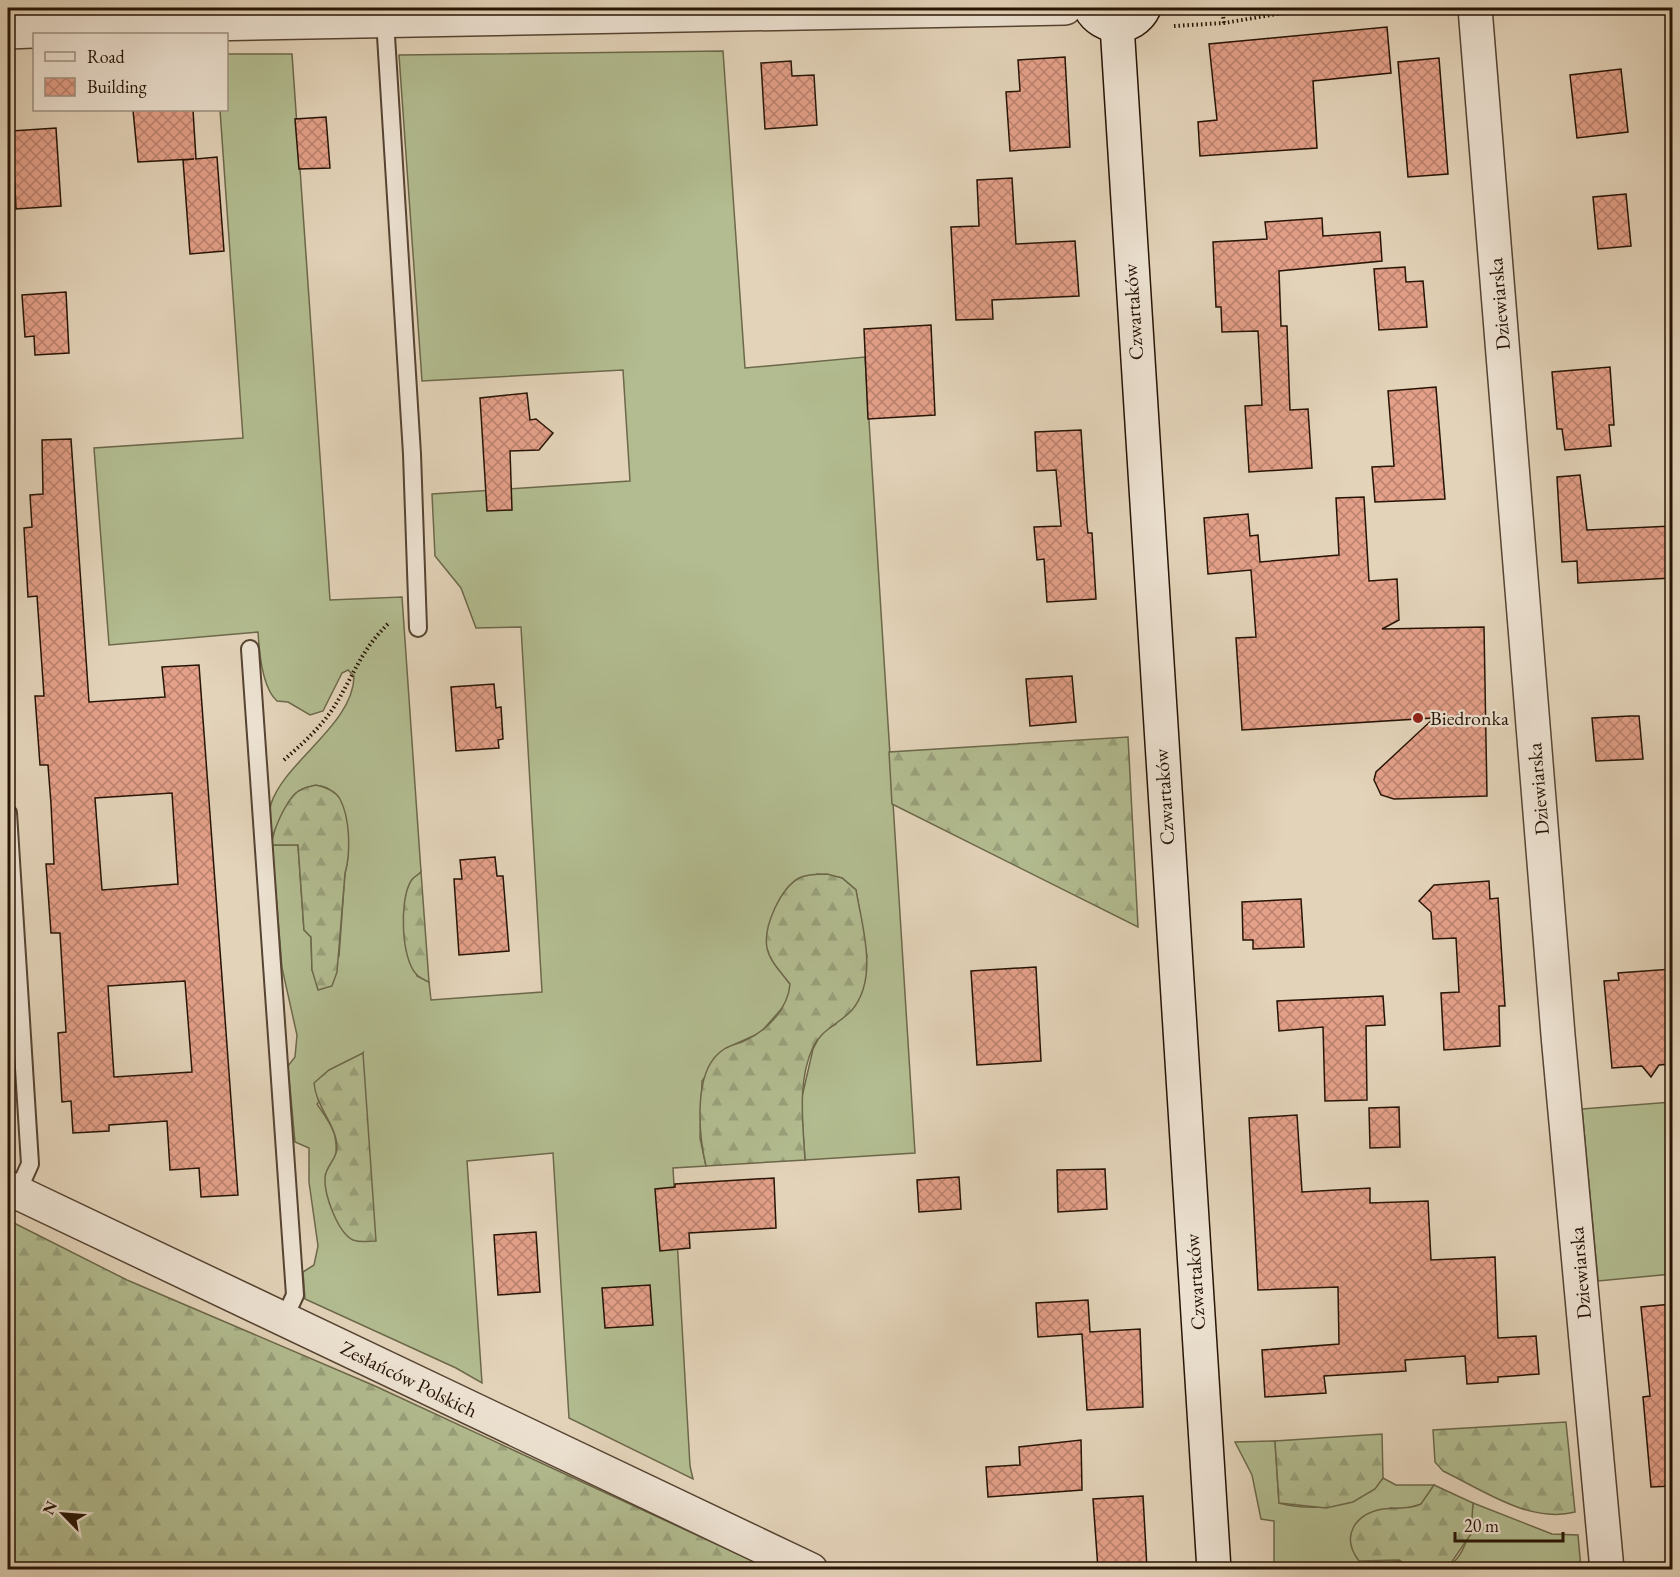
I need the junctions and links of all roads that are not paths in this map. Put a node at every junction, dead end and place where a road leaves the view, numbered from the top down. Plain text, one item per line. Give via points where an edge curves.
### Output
1 (1065, 8) edge
2 (1090, 8) edge
3 (1475, 8) edge
4 (580, 12) edge
5 (1155, 17) edge
6 (385, 20) junction
7 (1117, 25) junction
8 (8, 32) edge
9 (417, 628) dead end
10 (250, 649) dead end
11 (8, 813) edge
12 (12, 1191) edge
13 (284, 1319) junction
14 (811, 1569) edge
15 (1214, 1569) edge
16 (1607, 1569) edge

1 - 4 street
2 - 7 street via 1100,20
3 - 16 street, Dziewiarska
4 - 6 street
5 - 7 street
6 - 8 street
6 - 9 lane via 412,454
7 - 15 street, Czwartaków
10 - 13 lane via 295,1295
11 - 12 lane via 30,1164
12 - 13 street, Zesłańców Polskich
13 - 14 street, Zesłańców Polskich

